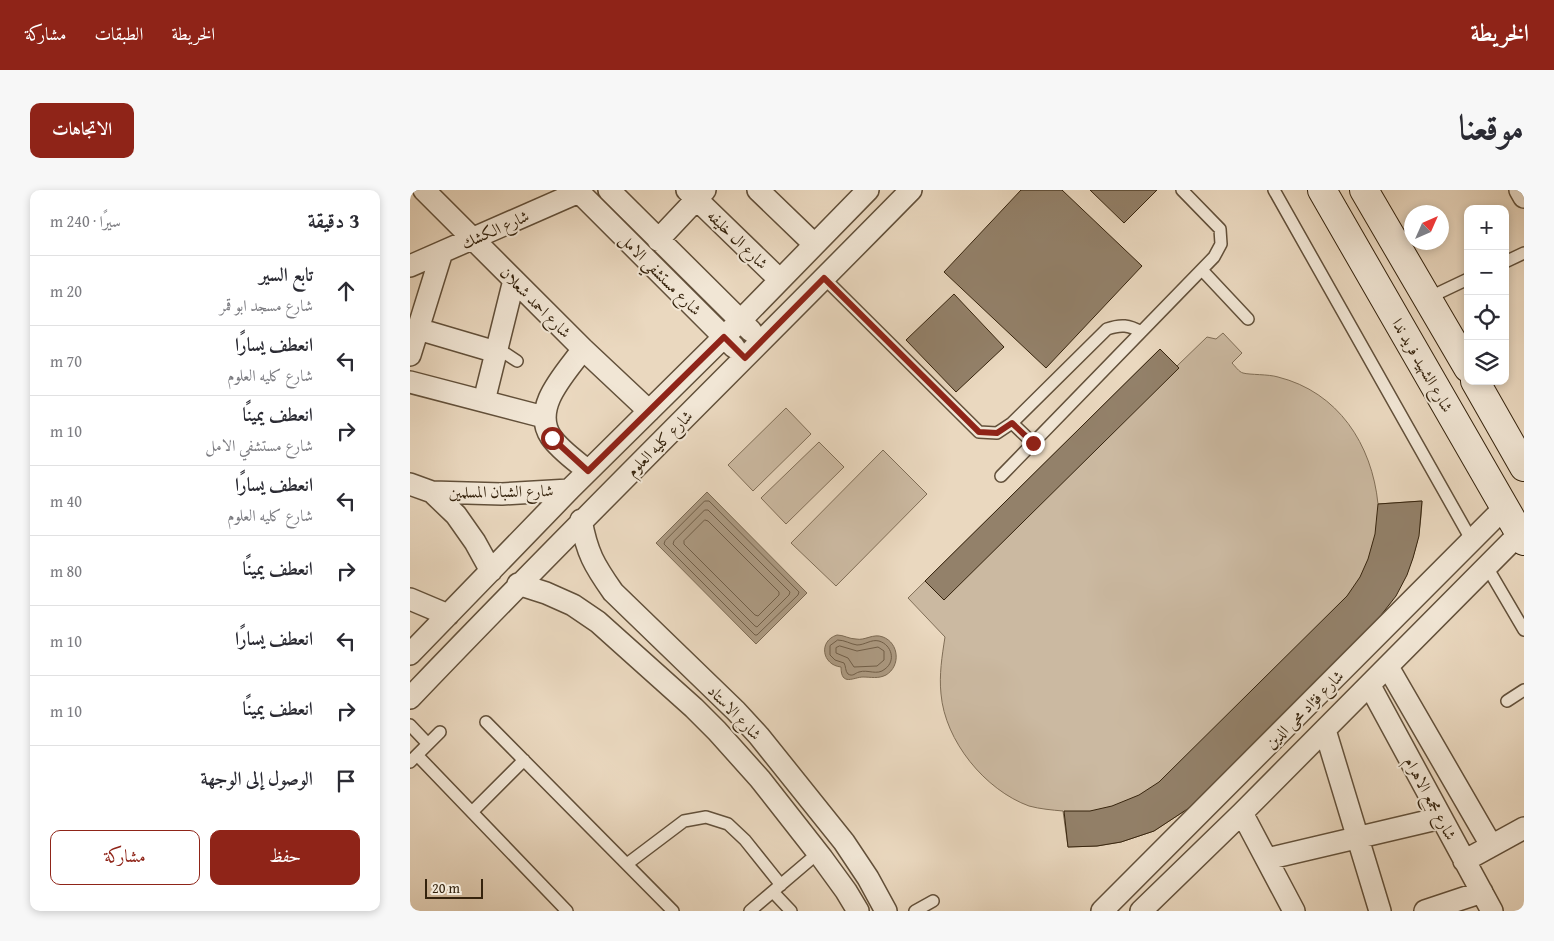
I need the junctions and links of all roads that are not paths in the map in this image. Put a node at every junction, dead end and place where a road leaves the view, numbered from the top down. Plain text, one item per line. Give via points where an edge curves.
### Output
1 (424, 190) edge
2 (609, 190) edge
3 (758, 190) edge
4 (868, 190) edge
5 (911, 190) edge
6 (1182, 190) edge
7 (1274, 190) edge
8 (1322, 190) edge
9 (1364, 190) edge
10 (1520, 190) edge
11 (578, 191) edge
12 (696, 193) edge
13 (1524, 197) edge
14 (472, 239) junction
15 (658, 240) junction
16 (814, 244) junction
17 (442, 252) junction
18 (1524, 253) edge
19 (1509, 260) edge
20 (410, 266) edge
21 (1202, 270) junction
22 (824, 278) junction
23 (514, 280) junction
24 (780, 280) junction
25 (1464, 282) edge
26 (1428, 298) junction
27 (1248, 319) dead end
28 (740, 321) junction
29 (418, 329) junction
30 (1141, 332) junction
31 (724, 337) junction
32 (762, 342) junction
33 (583, 349) junction
34 (497, 350) junction
35 (410, 355) edge
36 (745, 358) junction
37 (517, 361) dead end
38 (1464, 361) edge
39 (410, 382) edge
40 (1477, 385) edge
41 (484, 401) junction
42 (648, 411) junction
43 (544, 417) junction
44 (1012, 423) junction
45 (1033, 443) junction
46 (1524, 467) edge
47 (588, 471) junction
48 (1001, 476) dead end
49 (410, 484) edge
50 (569, 490) junction
51 (432, 492) junction
52 (1505, 507) junction
53 (581, 520) junction
54 (1522, 537) edge
55 (1472, 541) junction
56 (1487, 567) junction
57 (491, 571) junction
58 (518, 584) junction
59 (410, 599) edge
60 (448, 615) junction
61 (1524, 630) edge
62 (410, 654) edge
63 (1388, 667) junction
64 (1370, 686) junction
65 (1524, 690) edge
66 (410, 698) edge
67 (1506, 701) dead end
68 (486, 722) dead end
69 (410, 725) edge
70 (1325, 730) junction
71 (440, 732) dead end
72 (428, 744) junction
73 (414, 758) edge
74 (524, 760) junction
75 (472, 812) junction
76 (1242, 813) junction
77 (1442, 818) junction
78 (1524, 828) edge
79 (1358, 838) junction
80 (844, 842) junction
81 (1491, 845) junction
82 (820, 856) junction
83 (1267, 859) junction
84 (1464, 861) junction
85 (627, 864) junction
86 (777, 888) junction
87 (1482, 892) junction
88 (933, 901) dead end
89 (1285, 906) edge
90 (567, 911) edge
91 (673, 911) edge
92 (750, 911) edge
93 (791, 911) edge
94 (858, 911) edge
95 (886, 911) edge
96 (915, 911) edge
97 (1102, 911) edge
98 (1141, 911) edge
99 (1380, 911) edge
100 (1425, 911) edge
101 (1492, 911) edge

1 - 14 street, شارع احمد شعلان
2 - 15 street, شارع مستشفي الامل
3 - 16 street
4 - 16 street, شارع كليه العلوم
5 - 22 street, شارع كليه العلوم
6 - 21 lane via 1220,229 1221,244
7 - 55 lane
8 - 52 main road, شارع الشهيد فريد ندا
9 - 26 main road
10 - 13 street
11 - 14 street, شارع الكشك
11 - 31 street, شارع مستشفي الامل
12 - 15 street
12 - 24 street, شارع ال خليفه
14 - 17 street, شارع الكشك
14 - 23 street, شارع احمد شعلان
15 - 28 street, شارع مستشفي الامل
16 - 24 street, شارع كليه العلوم
17 - 20 street, شارع الكشك
17 - 29 street
18 - 19 lane
21 - 27 lane
21 - 30 lane
22 - 32 street, شارع كليه العلوم
22 - 44 lane via 979,432 997,433
23 - 33 street, شارع احمد شعلان
23 - 34 street
24 - 28 street, شارع كليه العلوم
25 - 26 lane
26 - 38 main road
28 - 31 street, شارع كليه العلوم
28 - 32 street, شارع مستشفي الامل
29 - 34 street
29 - 35 street
30 - 44 lane via 1131,326 1118,325 1107,329
30 - 45 lane
31 - 36 street, شارع مستشفي الامل
31 - 42 street, شارع كليه العلوم
32 - 36 street, شارع كليه العلوم
33 - 42 street, شارع احمد شعلان
33 - 43 street via 548,398
34 - 37 lane
34 - 41 street
36 - 53 street, شارع كليه العلوم
39 - 41 street
40 - 46 main road
41 - 43 street
42 - 47 street, شارع كليه العلوم
43 - 47 street via 552,438
44 - 45 lane
45 - 48 lane
47 - 50 street, شارع كليه العلوم
49 - 51 street, شارع الشبان المسلمين
50 - 51 street, شارع الشبان المسلمين via 502,494
50 - 57 street, شارع كليه العلوم
51 - 57 street, شارع الشبان المسلمين via 456,515
52 - 54 main road, شارع الشهيد فريد ندا
52 - 55 street, شارع فؤاد محى الدين
53 - 58 street, شارع كليه العلوم
53 - 80 street, شارع الاستاد via 586,545 597,570 613,592 742,717
54 - 56 street, شارع فؤاد محى الدين
55 - 56 street
55 - 97 street, شارع فؤاد محى الدين
56 - 61 lane
56 - 63 street, شارع فؤاد محى الدين
57 - 60 street, شارع كليه العلوم
58 - 66 street, شارع كليه العلوم
58 - 82 street, شارع الاستاد via 573,605 598,622 717,731 760,779
59 - 60 street
60 - 62 street, شارع كليه العلوم
63 - 64 street, شارع فؤاد محى الدين
63 - 81 street
64 - 70 street, شارع فؤاد محى الدين
64 - 77 street, شارع مجمع الاهرام
65 - 67 lane
68 - 74 lane
69 - 72 lane
70 - 76 street, شارع فؤاد محى الدين
70 - 79 street
71 - 72 lane
72 - 73 lane
73 - 75 lane
74 - 75 lane
74 - 85 lane
75 - 90 lane
76 - 83 street
76 - 98 street, شارع فؤاد محى الدين
77 - 79 street
77 - 84 street, شارع مجمع الاهرام
78 - 81 street
79 - 83 street
79 - 99 street
80 - 82 street
80 - 95 street, شارع الاستاد
81 - 84 street
82 - 86 lane
82 - 94 street, شارع الاستاد
83 - 89 street
84 - 87 street, شارع مجمع الاهرام
85 - 86 lane via 684,821 706,817 728,824 745,840
85 - 91 lane
86 - 92 lane
86 - 93 lane
87 - 100 street
87 - 101 street, شارع مجمع الاهرام
88 - 96 lane

